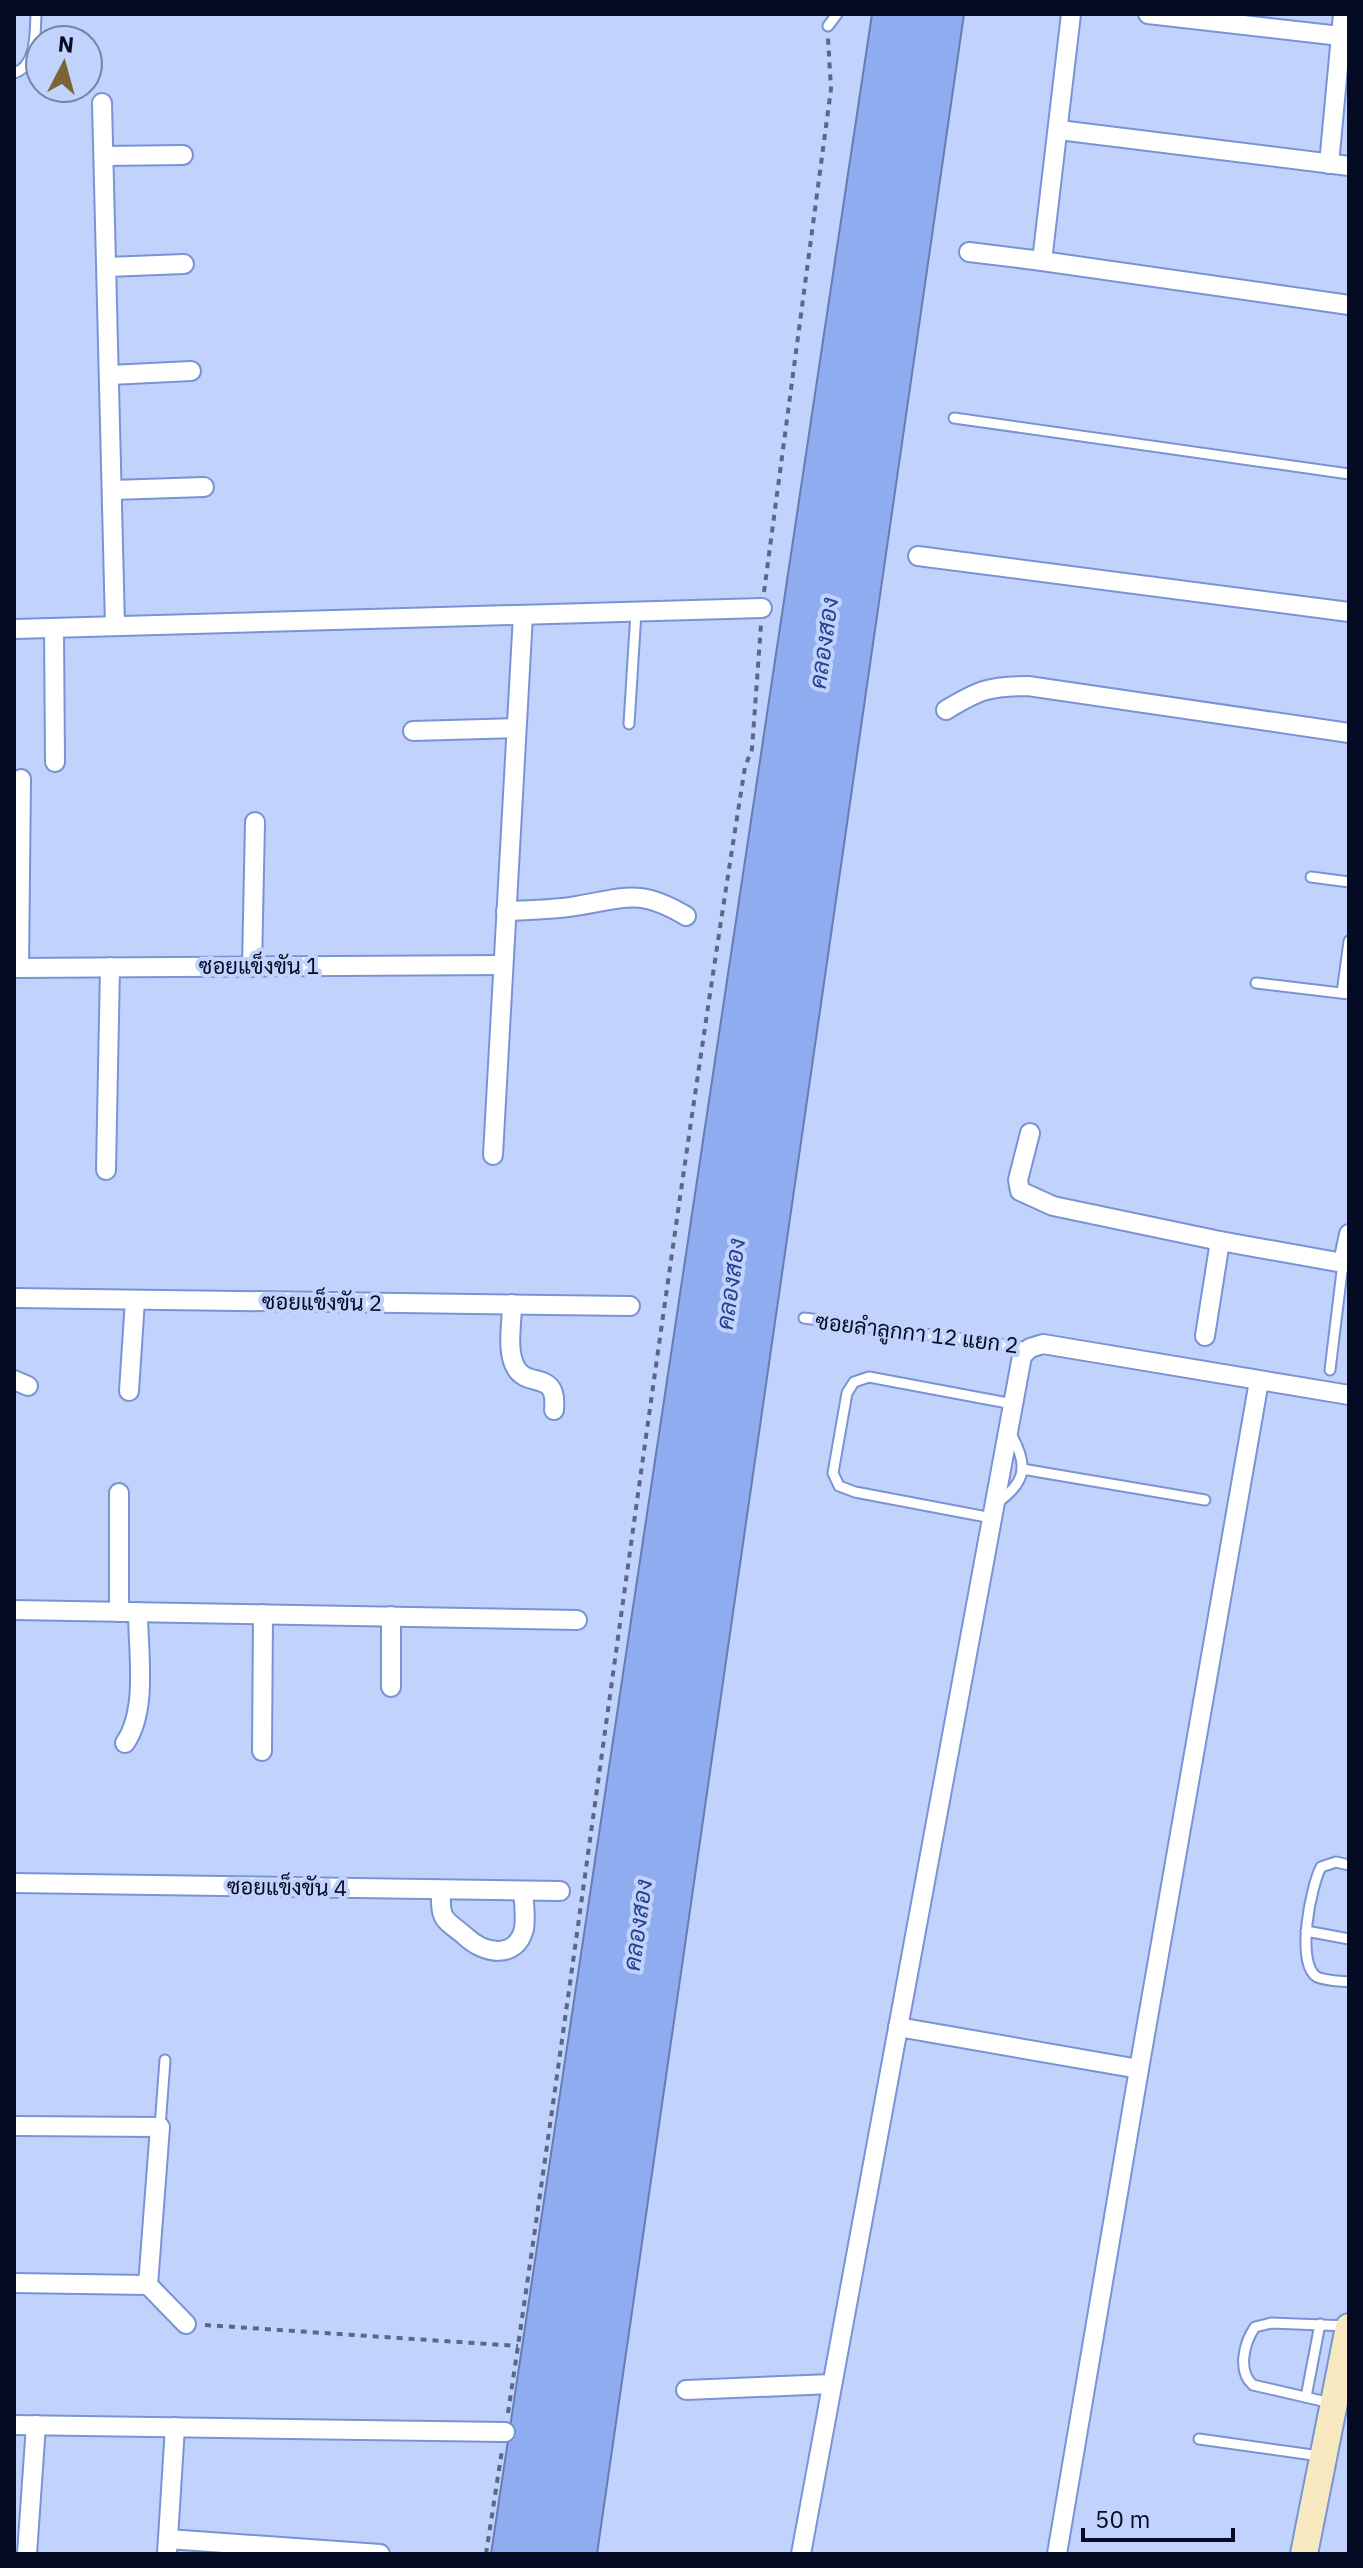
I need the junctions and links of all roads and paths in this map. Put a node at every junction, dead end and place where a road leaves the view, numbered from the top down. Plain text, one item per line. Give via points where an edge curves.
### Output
1 (36, 14) edge
2 (837, 14) edge
3 (1071, 14) edge
4 (1148, 14) edge
5 (1343, 14) edge
6 (828, 26) joint
7 (1345, 37) edge
8 (14, 73) edge
9 (102, 104) edge
10 (1059, 130) junction
11 (183, 155) dead end
12 (104, 156) junction
13 (1329, 164) junction
14 (1349, 166) edge
15 (969, 252) dead end
16 (1042, 261) junction
17 (184, 264) dead end
18 (107, 267) junction
19 (1349, 305) edge
20 (191, 371) dead end
21 (110, 375) junction
22 (954, 418) dead end
23 (1349, 474) edge
24 (204, 487) dead end
25 (113, 490) junction
26 (918, 556) dead end
27 (762, 608) junction
28 (636, 611) junction
29 (1349, 612) edge
30 (523, 615) junction
31 (115, 626) junction
32 (54, 628) junction
33 (14, 629) edge
34 (946, 710) dead end
35 (629, 724) dead end
36 (516, 728) junction
37 (413, 731) dead end
38 (1349, 733) edge
39 (55, 762) dead end
40 (21, 779) dead end
41 (255, 822) dead end
42 (1311, 877) dead end
43 (1349, 882) edge
44 (506, 911) junction
45 (686, 916) dead end
46 (1349, 941) edge
47 (503, 965) junction
48 (110, 967) junction
49 (252, 967) junction
50 (17, 968) edge
51 (1256, 983) dead end
52 (1346, 994) edge
53 (1030, 1133) dead end
54 (493, 1155) dead end
55 (106, 1170) dead end
56 (1349, 1234) edge
57 (1220, 1241) junction
58 (1343, 1263) junction
59 (14, 1298) edge
60 (135, 1300) junction
61 (512, 1304) junction
62 (630, 1306) dead end
63 (804, 1318) dead end
64 (1205, 1336) dead end
65 (1030, 1348) junction
66 (1330, 1370) dead end
67 (1259, 1381) junction
68 (129, 1391) dead end
69 (1349, 1395) edge
70 (1013, 1404) junction
71 (554, 1410) dead end
72 (1008, 1429) junction
73 (1022, 1469) junction
74 (119, 1493) dead end
75 (1205, 1500) dead end
76 (993, 1512) junction
77 (14, 1610) edge
78 (129, 1612) junction
79 (263, 1614) junction
80 (391, 1616) junction
81 (577, 1620) dead end
82 (391, 1687) dead end
83 (125, 1743) dead end
84 (262, 1751) dead end
85 (1349, 1865) edge
86 (14, 1883) edge
87 (441, 1890) junction
88 (523, 1891) junction
89 (560, 1891) dead end
90 (1306, 1931) junction
91 (1349, 1939) edge
92 (1349, 1982) edge
93 (898, 2027) junction
94 (165, 2060) dead end
95 (1139, 2069) junction
96 (14, 2126) edge
97 (160, 2127) junction
98 (14, 2283) edge
99 (148, 2285) junction
100 (186, 2324) joint
101 (1320, 2324) junction
102 (1349, 2327) edge
103 (518, 2346) junction
104 (832, 2384) junction
105 (686, 2390) dead end
106 (1306, 2397) junction
107 (1334, 2403) junction
108 (14, 2425) edge
109 (36, 2425) junction
110 (175, 2427) junction
111 (505, 2432) junction
112 (1199, 2439) dead end
113 (1323, 2456) junction
114 (168, 2547) edge
115 (27, 2554) edge
116 (380, 2554) edge
117 (486, 2554) edge
118 (801, 2554) edge
119 (1057, 2554) edge
120 (1304, 2554) edge

1 - 8 lane via 30,58
2 - 6 lane
3 - 10 street
4 - 7 street
5 - 7 street
6 - 27 path via 831,89
7 - 13 street
9 - 12 street
10 - 13 street
10 - 16 street
11 - 12 street
12 - 18 street
13 - 14 street
15 - 16 street
16 - 19 street
17 - 18 street
18 - 21 street
20 - 21 street
21 - 25 street
22 - 23 lane
24 - 25 street
25 - 31 street
26 - 29 street
27 - 28 street
27 - 103 path via 752,749 695,1080
28 - 30 street
28 - 35 lane
30 - 31 street
30 - 36 street
31 - 32 street
32 - 33 street
32 - 39 street
34 - 38 street via 976,691 1028,686
36 - 37 street
36 - 44 street
40 - 50 street
41 - 49 street
42 - 43 lane
44 - 45 street via 629,896 650,898
44 - 47 street
46 - 52 lane
47 - 49 street, ซอยแข็งขัน 1
47 - 54 street
48 - 49 street, ซอยแข็งขัน 1
48 - 50 street, ซอยแข็งขัน 1
48 - 55 street
51 - 52 lane
53 - 57 street via 1018,1180 1020,1191 1029,1197
56 - 58 street
57 - 58 street
57 - 64 street
58 - 66 lane
59 - 60 street, ซอยแข็งขัน 2
60 - 61 street, ซอยแข็งขัน 2
60 - 68 street
61 - 62 street, ซอยแข็งขัน 2
61 - 71 street via 515,1367 522,1375 547,1383
63 - 65 lane, ซอยลําลูกกา 12 แยก 2
65 - 67 street via 1043,1344
65 - 70 street via 1022,1356
67 - 69 street
67 - 95 street
70 - 72 street
70 - 76 lane via 869,1377 854,1382 847,1393 833,1473 839,1486
72 - 73 lane via 1022,1455
72 - 76 street
73 - 75 lane
73 - 76 lane via 1014,1491
74 - 78 street
76 - 93 street
77 - 78 street
78 - 79 street
78 - 83 street via 138,1712
79 - 80 street
79 - 84 street
80 - 81 street
80 - 82 street
85 - 90 lane via 1321,1867 1313,1881
86 - 87 street, ซอยแข็งขัน 4
87 - 88 street, ซอยแข็งขัน 4
87 - 88 street via 446,1919 473,1943 501,1952 520,1940
88 - 89 street, ซอยแข็งขัน 4
90 - 91 lane
90 - 92 lane via 1310,1969 1317,1976
93 - 95 street
93 - 104 street
94 - 97 lane
95 - 119 street
96 - 97 street
97 - 99 street
98 - 99 street
99 - 100 street
100 - 103 path
101 - 102 lane
101 - 106 lane
101 - 106 lane via 1255,2327 1243,2366 1253,2385
102 - 107 main road
103 - 111 path
104 - 105 street
104 - 118 street
106 - 107 lane
107 - 113 main road
108 - 109 street
109 - 110 street
109 - 115 street
110 - 111 street
110 - 114 street
111 - 117 path
112 - 113 lane
113 - 120 main road
114 - 116 street

